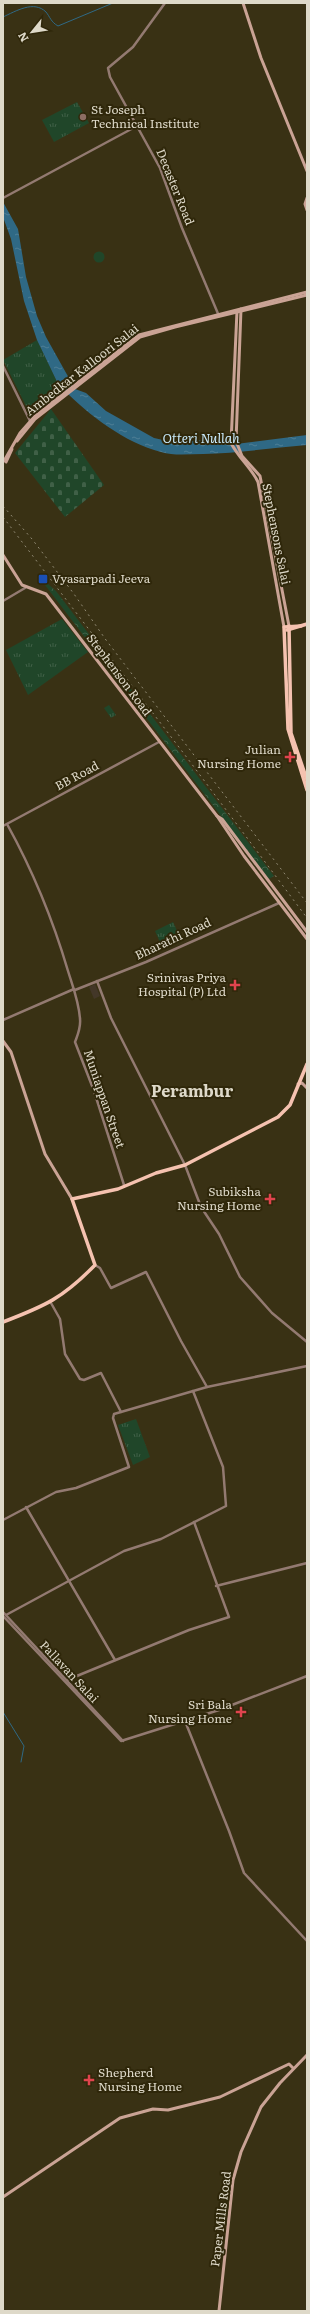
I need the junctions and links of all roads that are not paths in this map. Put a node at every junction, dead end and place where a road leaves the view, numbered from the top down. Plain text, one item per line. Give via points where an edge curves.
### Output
1 (165, 3) edge
2 (244, 3) edge
3 (137, 126) junction
4 (307, 171) edge
5 (3, 198) edge
6 (307, 198) edge
7 (307, 210) edge
8 (307, 292) edge
9 (307, 295) edge
10 (239, 309) junction
11 (219, 314) junction
12 (3, 366) edge
13 (30, 422) junction
14 (5, 461) edge
15 (3, 555) edge
16 (25, 588) junction
17 (3, 601) edge
18 (307, 624) edge
19 (284, 628) junction
20 (289, 628) junction
21 (288, 686) junction
22 (159, 742) junction
23 (307, 780) edge
24 (307, 790) edge
25 (217, 816) junction
26 (7, 824) junction
27 (3, 826) edge
28 (279, 903) junction
29 (307, 932) edge
30 (307, 939) edge
31 (97, 981) junction
32 (74, 989) junction
33 (3, 1020) edge
34 (3, 1041) edge
35 (307, 1064) edge
36 (298, 1084) junction
37 (307, 1088) edge
38 (185, 1164) junction
39 (124, 1185) junction
40 (72, 1199) junction
41 (95, 1265) junction
42 (51, 1302) junction
43 (3, 1322) edge
44 (307, 1342) edge
45 (307, 1366) edge
46 (208, 1387) junction
47 (192, 1391) junction
48 (121, 1412) junction
49 (26, 1507) junction
50 (3, 1520) edge
51 (194, 1522) junction
52 (307, 1564) edge
53 (70, 1580) junction
54 (216, 1586) junction
55 (3, 1612) edge
56 (4, 1616) edge
57 (115, 1660) junction
58 (307, 1676) edge
59 (68, 1680) junction
60 (185, 1721) junction
61 (122, 1741) junction
62 (307, 1941) edge
63 (307, 2055) edge
64 (293, 2068) junction
65 (3, 2197) edge
66 (219, 2311) edge

1 - 3 street, Decaster Road via 132,47 108,68 110,77
2 - 4 main road via 261,58
3 - 5 street
3 - 11 street, Decaster Road via 160,168 182,228
6 - 7 main road
8 - 10 main road, Ambedkar Kalloori Salai
9 - 10 main road, Ambedkar Kalloori Salai
10 - 11 main road, Ambedkar Kalloori Salai
10 - 19 main road, Stephensons Salai via 231,443 258,482
10 - 20 main road, Stephensons Salai via 236,441 242,456 260,476
11 - 13 main road, Ambedkar Kalloori Salai via 140,337
12 - 13 street
13 - 14 main road, Ambedkar Kalloori Salai
15 - 16 main road
16 - 17 street
16 - 22 main road, Stephenson Road via 36,589 46,594
18 - 20 main road
19 - 20 main road
19 - 21 main road
20 - 21 main road
21 - 23 main road via 291,733
21 - 24 main road via 289,736
22 - 25 main road, Stephenson Road
22 - 26 street, BB Road
25 - 28 main road
25 - 29 main road via 222,819
26 - 27 street, BB Road
26 - 32 street, Muniappan Street via 45,901
28 - 30 main road
28 - 31 street, Bharathi Road
31 - 32 street, Bharathi Road
31 - 38 street via 111,1018
32 - 33 street, Bharathi Road
32 - 39 street, Muniappan Street via 80,1019 80,1031 75,1042 94,1091
34 - 40 main road via 11,1052 45,1154
35 - 36 main road
36 - 37 main road via 302,1083
36 - 38 main road via 290,1105 284,1112
38 - 39 main road
38 - 44 street via 201,1207 220,1234 244,1281 272,1313
39 - 40 main road via 118,1189
40 - 41 main road
41 - 42 main road via 83,1278
41 - 46 street via 100,1268 111,1288 146,1272
42 - 43 main road via 30,1313
42 - 48 street via 60,1319 65,1354 80,1379 84,1380 101,1373
45 - 46 street
46 - 47 street
47 - 48 street
47 - 51 street via 223,1467 227,1504
48 - 49 street via 113,1417 129,1468 76,1488 56,1492
49 - 50 street
49 - 53 street
51 - 53 street via 172,1534 124,1551
51 - 54 street
52 - 54 street
53 - 56 street
53 - 57 street
54 - 57 street via 229,1617
55 - 56 street
56 - 59 street
56 - 61 street, Pallavan Salai
57 - 59 street
58 - 60 street
59 - 61 street
60 - 61 street
60 - 62 street via 244,1873
63 - 64 main road, Paper Mills Road
64 - 65 main road via 289,2064 220,2097 168,2110 154,2109 120,2118
64 - 66 main road, Paper Mills Road via 262,2107 241,2152 233,2180

